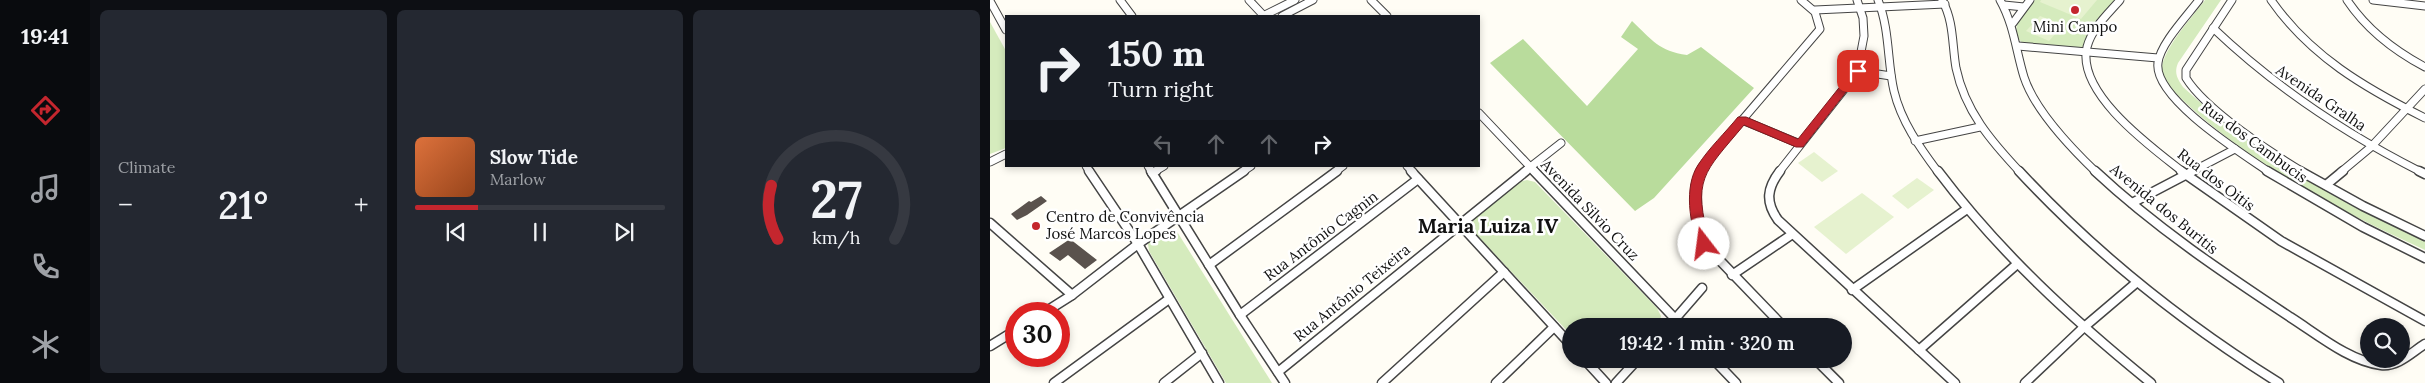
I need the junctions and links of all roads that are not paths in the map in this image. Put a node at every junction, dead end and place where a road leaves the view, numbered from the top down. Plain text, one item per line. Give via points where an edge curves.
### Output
1 (1120, 0) edge
2 (1248, 0) edge
3 (1295, 0) edge
4 (1313, 0) edge
5 (1371, 0) edge
6 (1801, 0) edge
7 (2030, 0) edge
8 (2120, 0) edge
9 (2199, 0) edge
10 (2232, 0) edge
11 (2271, 0) edge
12 (2347, 0) edge
13 (2373, 0) edge
14 (990, 1) edge
15 (1943, 2) edge
16 (2002, 2) edge
17 (1880, 3) edge
18 (2425, 3) edge
19 (1858, 4) edge
20 (2024, 8) junction
21 (1815, 10) junction
22 (1131, 15) edge
23 (1262, 15) edge
24 (1265, 15) edge
25 (1284, 15) edge
26 (1386, 15) edge
27 (2013, 24) junction
28 (1005, 28) edge
29 (2213, 28) junction
30 (2018, 46) junction
31 (2086, 52) junction
32 (2158, 58) junction
33 (2425, 67) edge
34 (1858, 71) junction
35 (1892, 76) junction
36 (2425, 89) edge
37 (2405, 109) junction
38 (1480, 114) edge
39 (2425, 118) edge
40 (1742, 120) junction
41 (1980, 127) junction
42 (1915, 141) junction
43 (1561, 143) dead end
44 (1800, 144) junction
45 (2371, 147) junction
46 (2235, 149) junction
47 (1005, 154) edge
48 (990, 162) edge
49 (1087, 167) edge
50 (1250, 167) edge
51 (1342, 167) edge
52 (1408, 167) edge
53 (1530, 168) junction
54 (1150, 170) edge
55 (2425, 174) edge
56 (2185, 176) junction
57 (1418, 179) junction
58 (2326, 185) junction
59 (2132, 204) junction
60 (1967, 209) junction
61 (1179, 216) junction
62 (990, 222) edge
63 (1459, 223) junction
64 (1791, 235) junction
65 (2425, 236) edge
66 (1138, 244) junction
67 (2425, 258) edge
68 (1209, 265) junction
69 (2016, 265) junction
70 (1504, 272) junction
71 (1732, 275) junction
72 (2136, 283) junction
73 (1702, 288) dead end
74 (1852, 290) junction
75 (1072, 295) junction
76 (1169, 298) junction
77 (1061, 302) edge
78 (1240, 315) junction
79 (1669, 318) edge
80 (1680, 318) edge
81 (1775, 318) edge
82 (2425, 321) edge
83 (1554, 327) junction
84 (2083, 328) junction
85 (1562, 335) edge
86 (1005, 337) edge
87 (2425, 344) edge
88 (990, 346) edge
89 (1919, 350) junction
90 (1202, 353) junction
91 (1592, 368) edge
92 (1630, 368) edge
93 (1722, 368) edge
94 (1824, 368) edge
95 (1278, 372) junction
96 (1054, 383) edge
97 (1164, 383) edge
98 (1219, 383) edge
99 (1285, 383) edge
100 (1382, 383) edge
101 (1496, 383) edge
102 (1606, 383) edge
103 (1616, 383) edge
104 (1736, 383) edge
105 (1839, 383) edge
106 (1955, 383) edge
107 (2025, 383) edge
108 (2151, 383) edge
109 (2279, 383) edge

1 - 22 street
2 - 23 street
3 - 24 street
4 - 25 street
5 - 26 street
6 - 21 street
7 - 20 street
8 - 31 street via 2094,31
9 - 32 street
10 - 29 street
11 - 37 street via 2300,36 2330,63
12 - 33 street via 2379,38
13 - 18 street
14 - 28 street
15 - 17 street
15 - 41 street via 1962,93
16 - 20 street
16 - 27 street, Avenida dos Buritis
17 - 19 street
17 - 35 street via 1888,30
19 - 21 street
19 - 34 street via 1865,22
20 - 27 street
21 - 40 street via 1820,29
27 - 30 street, Avenida dos Buritis
29 - 45 street, Avenida Gralha via 2241,56 2295,100
29 - 58 street via 2186,70 2186,78 2232,123
30 - 31 street
30 - 59 street, Avenida dos Buritis via 2026,86 2044,114 2090,166
31 - 32 street
31 - 56 street, Rua dos Oitis via 2089,73 2104,100
32 - 46 street, Rua dos Cambucis via 2158,76 2175,99
34 - 35 street
34 - 44 street
35 - 42 street via 1897,102
36 - 37 street
37 - 39 street
37 - 45 street
38 - 53 street, Avenida Silvio Cruz
40 - 44 street
40 - 71 street via 1702,167 1696,185 1697,215 1704,244
41 - 42 street
41 - 72 street via 2047,203
42 - 60 street
43 - 53 street, Rua Antônio Teixeira
44 - 64 street via 1768,190 1767,201 1772,214
45 - 55 street, Avenida Gralha
45 - 58 street
46 - 56 street
46 - 67 street, Rua dos Cambucis via 2333,212
47 - 48 street
49 - 66 street
50 - 61 street
51 - 68 street
52 - 57 street
53 - 63 street, Rua Antônio Teixeira
53 - 79 street, Avenida Silvio Cruz
54 - 61 street
56 - 59 street
56 - 82 street, Rua dos Oitis via 2293,250
57 - 63 street
57 - 78 street, Rua Antônio Cagnin
58 - 65 street
59 - 87 street, Avenida dos Buritis via 2207,261 2310,330 2372,363 2389,365
60 - 69 street
60 - 74 street
61 - 66 street
61 - 68 street
62 - 75 street
63 - 70 street
63 - 95 street, Rua Antônio Teixeira
64 - 71 street
64 - 74 street
66 - 75 street
66 - 76 street
68 - 78 street
69 - 84 street
69 - 89 street
70 - 83 street
70 - 100 street
71 - 81 street
72 - 84 street
72 - 109 street via 2224,350
73 - 80 street
74 - 89 street
75 - 77 street
76 - 90 street
76 - 96 street
78 - 95 street
83 - 85 street
83 - 101 street
84 - 107 street
84 - 108 street
86 - 88 street
89 - 106 street
90 - 97 street
90 - 98 street
91 - 102 street
92 - 103 street
93 - 104 street
94 - 105 street
95 - 99 street

